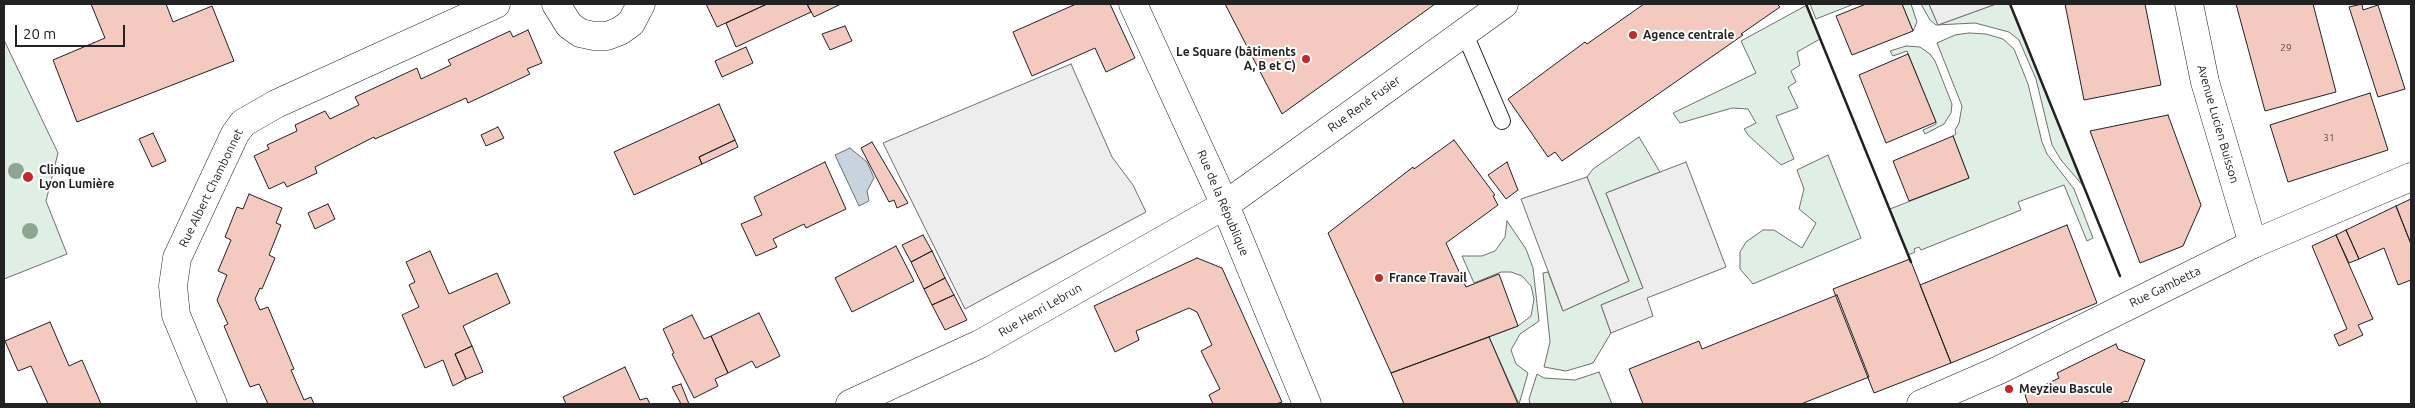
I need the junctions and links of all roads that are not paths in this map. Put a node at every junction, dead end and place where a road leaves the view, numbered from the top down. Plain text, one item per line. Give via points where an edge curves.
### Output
1 (496, 4) edge
2 (556, 4) edge
3 (641, 4) edge
4 (1133, 4) edge
5 (1504, 4) edge
6 (2189, 4) edge
7 (1464, 32) junction
8 (1502, 121) dead end
9 (2411, 177) edge
10 (1225, 205) junction
11 (2253, 244) junction
12 (213, 404) edge
13 (850, 404) edge
14 (1307, 404) edge
15 (1921, 404) edge

1 - 12 street, Rue Albert Chambonnet via 276,104 243,123 235,134 177,258 173,286 176,315
2 - 3 street via 569,25 580,33 594,36 620,31 631,23
4 - 10 street, Rue de la République
5 - 7 street, Rue René Fusier
6 - 11 street, Avenue Lucien Buisson via 2205,82
7 - 8 lane
7 - 10 street, Rue René Fusier
9 - 11 street, Rue Gambetta
10 - 13 street, Rue Henri Lebrun via 980,344
10 - 14 street, Rue de la République
11 - 15 street, Rue Gambetta via 1999,370

